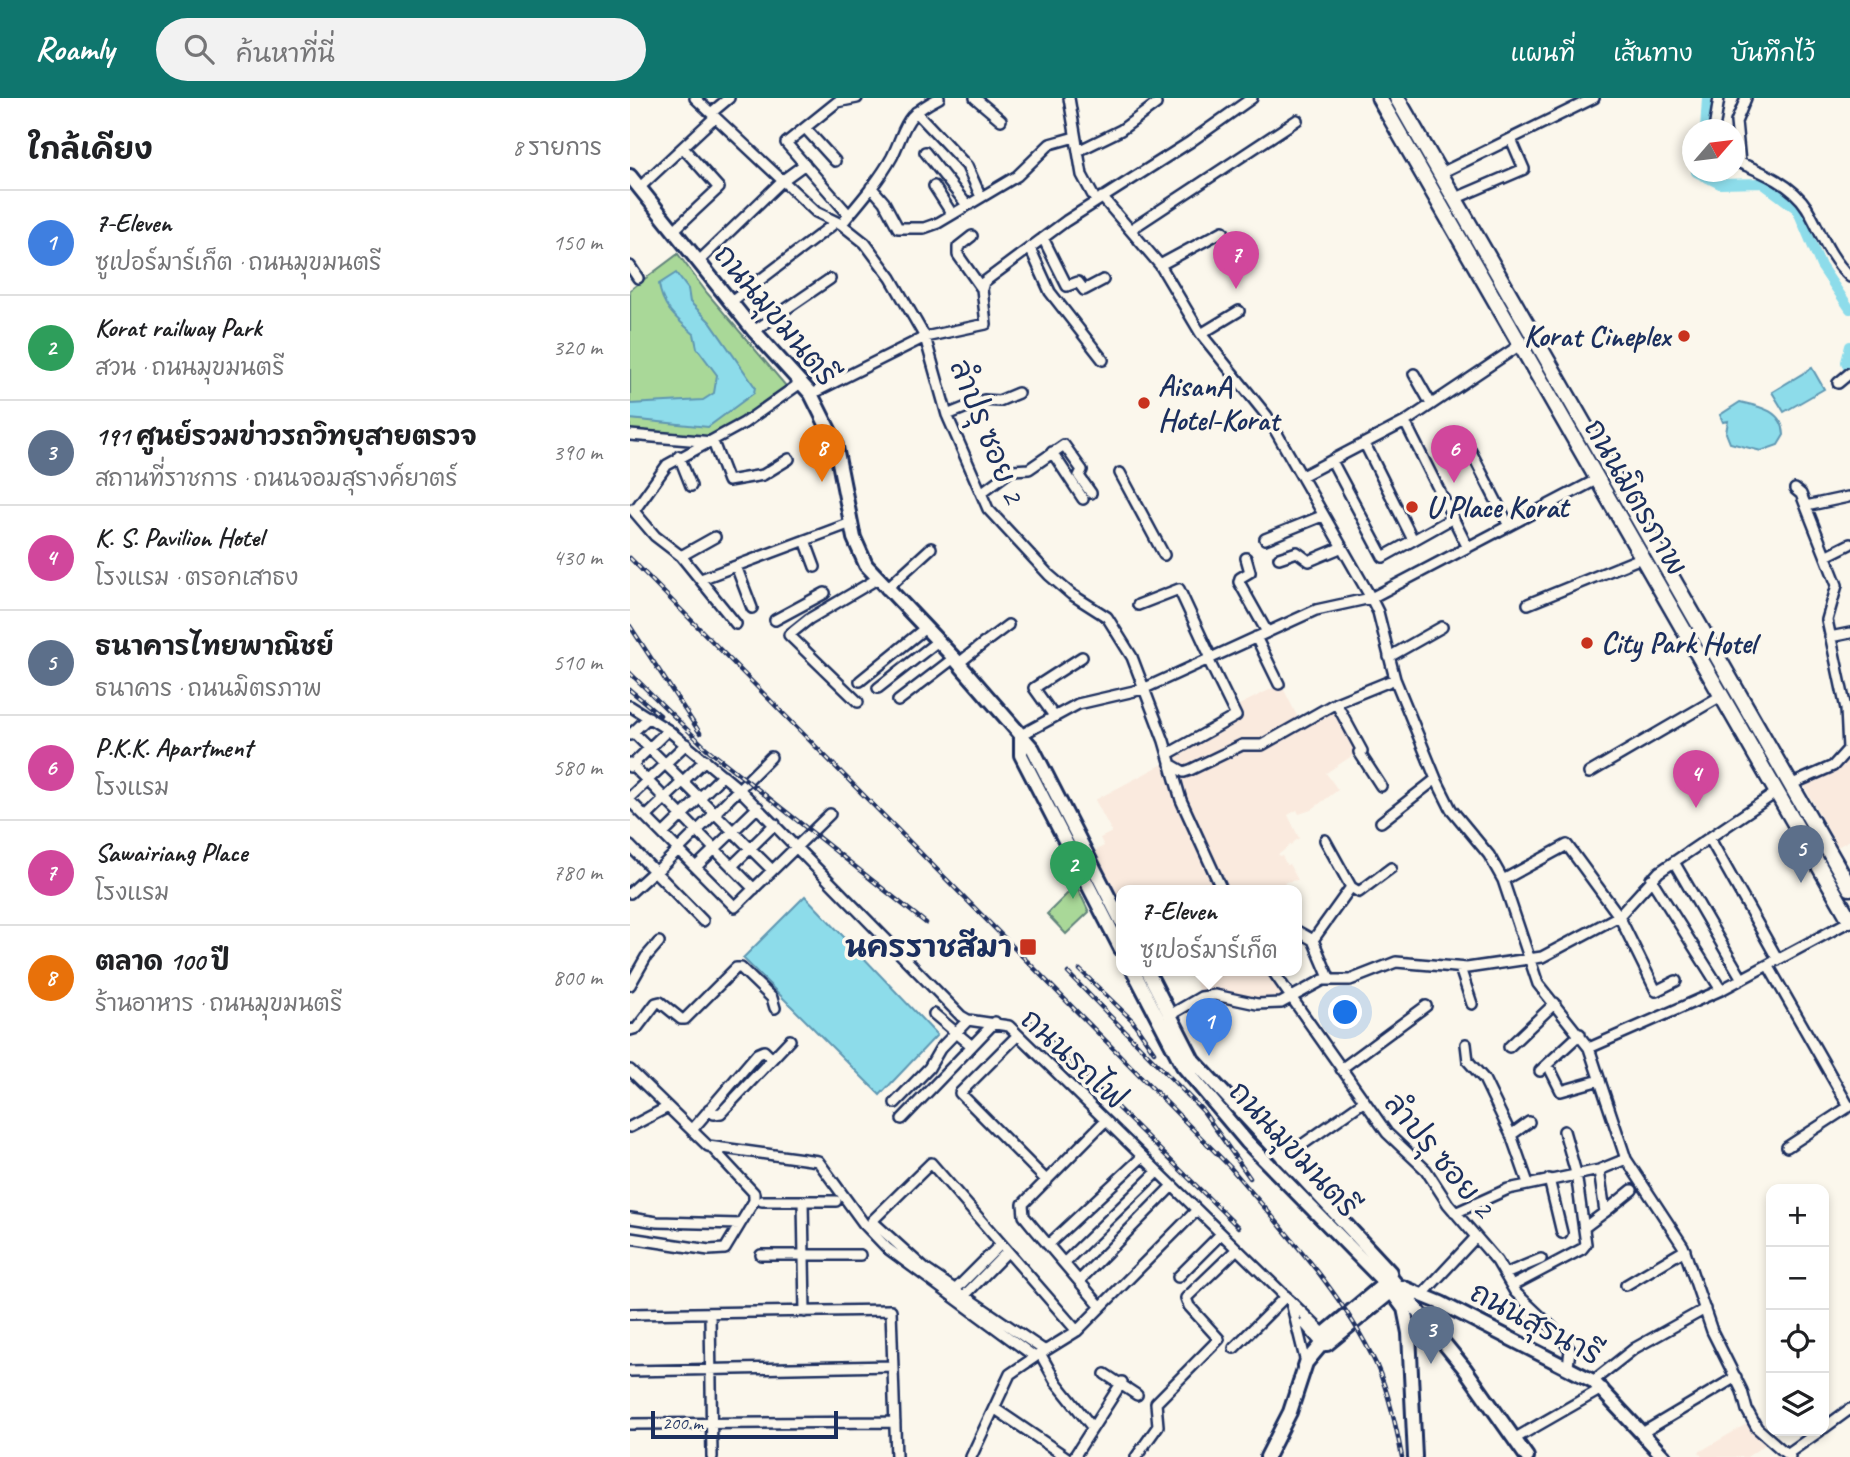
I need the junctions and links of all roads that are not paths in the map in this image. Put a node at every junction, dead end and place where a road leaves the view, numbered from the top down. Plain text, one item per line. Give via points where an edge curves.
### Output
1 (695, 98) edge
2 (720, 98) edge
3 (729, 98) edge
4 (857, 98) edge
5 (939, 98) edge
6 (975, 98) edge
7 (1069, 98) edge
8 (1252, 98) edge
9 (1379, 98) edge
10 (1397, 98) edge
11 (1594, 98) edge
12 (1719, 98) edge
13 (1745, 98) edge
14 (844, 99) edge
15 (1156, 103) dead end
16 (916, 112) junction
17 (711, 113) junction
18 (1716, 119) edge
19 (1737, 119) edge
20 (1000, 120) dead end
21 (1297, 120) dead end
22 (805, 128) junction
23 (1075, 137) junction
24 (1511, 139) junction
25 (684, 149) junction
26 (1078, 151) junction
27 (925, 152) dead end
28 (835, 161) dead end
29 (804, 164) junction
30 (1745, 166) edge
31 (1440, 174) junction
32 (630, 176) edge
33 (783, 180) junction
34 (934, 186) dead end
35 (871, 187) junction
36 (639, 188) junction
37 (981, 197) junction
38 (1099, 199) junction
39 (1454, 199) junction
40 (967, 205) junction
41 (952, 214) junction
42 (849, 215) junction
43 (838, 223) junction
44 (1130, 230) junction
45 (673, 231) junction
46 (1223, 231) dead end
47 (972, 236) dead end
48 (1043, 238) junction
49 (1030, 248) junction
50 (698, 262) junction
51 (1160, 265) junction
52 (630, 266) edge
53 (1850, 276) edge
54 (638, 278) dead end
55 (830, 279) dead end
56 (1103, 280) dead end
57 (982, 289) junction
58 (731, 302) junction
59 (1239, 311) dead end
60 (754, 331) junction
61 (1201, 334) junction
62 (925, 337) junction
63 (1520, 345) junction
64 (1103, 360) dead end
65 (1850, 373) edge
66 (1414, 374) dead end
67 (802, 382) junction
68 (1838, 383) dead end
69 (1018, 393) dead end
70 (811, 394) junction
71 (1431, 404) junction
72 (947, 415) junction
73 (1405, 422) junction
74 (630, 435) edge
75 (1464, 438) dead end
76 (713, 442) junction
77 (1366, 444) junction
78 (1052, 452) junction
79 (679, 456) junction
80 (789, 459) dead end
81 (1017, 459) dead end
82 (1332, 461) junction
83 (1120, 473) dead end
84 (1302, 476) junction
85 (1596, 480) junction
86 (691, 485) dead end
87 (1795, 489) dead end
88 (980, 490) junction
89 (1848, 497) dead end
90 (1806, 506) junction
91 (632, 510) edge
92 (1322, 516) junction
93 (1453, 518) junction
94 (851, 523) junction
95 (1507, 524) junction
96 (715, 537) dead end
97 (1265, 539) dead end
98 (805, 540) junction
99 (1413, 540) junction
100 (1850, 544) edge
101 (1467, 546) junction
102 (931, 548) dead end
103 (1340, 548) junction
104 (1164, 555) dead end
105 (681, 556) junction
106 (1826, 556) junction
107 (1245, 558) dead end
108 (1279, 558) dead end
109 (1641, 558) junction
110 (736, 566) junction
111 (815, 567) dead end
112 (701, 579) junction
113 (877, 579) junction
114 (886, 589) junction
115 (825, 593) dead end
116 (1371, 598) junction
117 (1528, 604) dead end
118 (1138, 605) dead end
119 (751, 608) dead end
120 (797, 608) junction
121 (809, 619) junction
122 (775, 620) dead end
123 (736, 624) dead end
124 (1008, 625) dead end
125 (1442, 627) dead end
126 (924, 629) junction
127 (1267, 632) junction
128 (1850, 634) edge
129 (1256, 637) junction
130 (1830, 637) junction
131 (938, 641) junction
132 (1083, 657) dead end
133 (1389, 657) junction
134 (1210, 658) junction
135 (956, 660) junction
136 (1395, 679) junction
137 (860, 681) dead end
138 (1279, 684) dead end
139 (878, 688) dead end
140 (1143, 689) junction
141 (1721, 696) junction
142 (898, 701) dead end
143 (858, 702) dead end
144 (1336, 703) junction
145 (630, 706) edge
146 (1054, 716) junction
147 (649, 717) junction
148 (668, 730) junction
149 (632, 733) edge
150 (1021, 735) junction
151 (687, 744) junction
152 (650, 748) junction
153 (1849, 748) edge
154 (771, 757) dead end
155 (1169, 759) junction
156 (705, 760) junction
157 (665, 764) junction
158 (631, 765) edge
159 (1589, 773) dead end
160 (723, 775) junction
161 (1436, 779) junction
162 (648, 780) junction
163 (683, 781) junction
164 (1790, 785) junction
165 (1381, 786) dead end
166 (740, 790) junction
167 (1777, 792) junction
168 (665, 798) junction
169 (700, 798) junction
170 (630, 799) edge
171 (758, 807) junction
172 (716, 813) junction
173 (830, 814) dead end
174 (682, 815) junction
175 (646, 817) junction
176 (1381, 822) dead end
177 (775, 824) junction
178 (698, 831) junction
179 (734, 831) junction
180 (663, 834) junction
181 (1710, 839) junction
182 (1325, 840) dead end
183 (630, 846) edge
184 (796, 847) junction
185 (751, 848) junction
186 (679, 849) junction
187 (715, 849) junction
188 (634, 857) edge
189 (1674, 862) junction
190 (732, 866) junction
191 (696, 867) junction
192 (1391, 868) dead end
193 (772, 870) junction
194 (655, 872) junction
195 (1651, 879) junction
196 (1503, 880) junction
197 (1219, 885) edge
198 (1351, 887) junction
199 (1850, 888) edge
200 (754, 889) junction
201 (630, 893) edge
202 (1116, 909) edge
203 (1619, 916) junction
204 (1850, 920) edge
205 (703, 921) dead end
206 (1302, 934) edge
207 (1116, 937) edge
208 (1313, 940) junction
209 (659, 942) dead end
210 (1778, 960) junction
211 (1528, 961) junction
212 (1768, 965) junction
213 (1460, 968) junction
214 (1137, 976) edge
215 (1149, 976) edge
216 (1276, 976) edge
217 (1742, 979) junction
218 (1330, 980) junction
219 (1676, 982) dead end
220 (630, 985) edge
221 (1721, 990) junction
222 (1292, 997) junction
223 (1555, 1003) junction
224 (1472, 1004) dead end
225 (1426, 1006) dead end
226 (775, 1008) dead end
227 (934, 1014) dead end
228 (1166, 1019) junction
229 (968, 1020) junction
230 (995, 1022) junction
231 (630, 1030) edge
232 (955, 1034) junction
233 (1580, 1034) junction
234 (1018, 1035) junction
235 (790, 1040) dead end
236 (1466, 1044) dead end
237 (972, 1046) junction
238 (1509, 1047) dead end
239 (1589, 1048) junction
240 (772, 1059) junction
241 (1341, 1069) junction
242 (630, 1070) edge
243 (1540, 1071) dead end
244 (1551, 1071) dead end
245 (1600, 1080) junction
246 (1363, 1102) junction
247 (895, 1103) dead end
248 (1849, 1106) edge
249 (668, 1107) junction
250 (709, 1109) junction
251 (902, 1119) dead end
252 (1105, 1121) junction
253 (1529, 1122) dead end
254 (630, 1128) edge
255 (692, 1130) junction
256 (1564, 1131) dead end
257 (1258, 1132) junction
258 (1511, 1135) junction
259 (1247, 1142) junction
260 (712, 1147) junction
261 (1787, 1147) dead end
262 (1142, 1157) junction
263 (1282, 1159) junction
264 (1626, 1159) junction
265 (1599, 1170) junction
266 (1157, 1172) junction
267 (1576, 1173) junction
268 (1549, 1179) junction
269 (1047, 1181) junction
270 (1528, 1183) junction
271 (1172, 1186) junction
272 (1632, 1190) dead end
273 (762, 1201) dead end
274 (803, 1201) junction
275 (836, 1201) dead end
276 (1197, 1210) junction
277 (1605, 1212) junction
278 (1455, 1213) junction
279 (630, 1218) edge
280 (740, 1224) junction
281 (1585, 1227) junction
282 (1562, 1233) dead end
283 (1221, 1234) junction
284 (1476, 1237) junction
285 (630, 1238) edge
286 (1048, 1245) junction
287 (1004, 1249) junction
288 (1237, 1249) junction
289 (1685, 1250) junction
290 (761, 1255) dead end
291 (804, 1255) junction
292 (860, 1255) dead end
293 (1541, 1259) dead end
294 (1064, 1263) junction
295 (1505, 1275) junction
296 (1178, 1277) dead end
297 (1079, 1281) junction
298 (1392, 1284) junction
299 (1626, 1285) dead end
300 (1512, 1286) junction
301 (959, 1293) junction
302 (1422, 1295) junction
303 (1288, 1298) junction
304 (1441, 1303) junction
305 (1101, 1307) junction
306 (1705, 1309) junction
307 (805, 1312) junction
308 (630, 1314) edge
309 (710, 1314) junction
310 (1426, 1320) junction
311 (1077, 1331) junction
312 (1409, 1332) junction
313 (1323, 1339) junction
314 (1234, 1348) dead end
315 (1040, 1355) junction
316 (1306, 1363) junction
317 (892, 1366) junction
318 (1568, 1366) junction
319 (630, 1371) edge
320 (711, 1371) junction
321 (1105, 1374) dead end
322 (1736, 1377) junction
323 (1122, 1382) junction
324 (1598, 1385) junction
325 (1137, 1395) dead end
326 (994, 1408) junction
327 (1850, 1409) edge
328 (895, 1422) junction
329 (630, 1424) edge
330 (712, 1424) junction
331 (1829, 1424) edge
332 (1092, 1427) junction
333 (1642, 1433) junction
334 (1813, 1436) edge
335 (1514, 1439) junction
336 (1788, 1456) edge
337 (712, 1457) edge
338 (896, 1457) edge
339 (971, 1457) edge
340 (1066, 1457) edge
341 (1074, 1457) edge
342 (1136, 1457) edge
343 (1267, 1457) edge
344 (1415, 1457) edge
345 (1527, 1457) edge
346 (1664, 1457) edge

1 - 17 street, ลำปรุ ซอย 2
2 - 17 street
3 - 17 street
4 - 14 street
5 - 16 street
6 - 20 street
7 - 23 street
8 - 38 street
9 - 63 highway, ถนนมิตรภาพ
10 - 31 highway, ถนนมิตรภาพ
11 - 24 street
12 - 18 street
13 - 19 street
14 - 22 street
15 - 26 street via 1121,130
16 - 35 street via 905,122 892,157
16 - 37 street via 967,166
17 - 25 street
17 - 33 street, ลำปรุ ซอย 2
21 - 44 street
22 - 28 street
22 - 29 street via 786,143
23 - 26 street
23 - 37 street via 1050,144 1017,176
24 - 31 street
24 - 39 street via 1524,169
25 - 36 street
25 - 45 street via 719,188
26 - 38 street via 1082,174
27 - 40 street
29 - 33 street
29 - 42 street
30 - 53 street via 1772,176 1804,204 1828,251
31 - 39 highway, ถนนมิตรภาพ
32 - 36 main road, ถนนมุขมนตรี
33 - 43 street, ลำปรุ ซอย 2 via 816,212
33 - 50 street
34 - 41 street
35 - 41 street via 898,228 924,228
35 - 42 street
36 - 45 main road, ถนนมุขมนตรี
37 - 40 street
38 - 44 street
38 - 48 street
39 - 164 highway, ถนนมิตรภาพ
40 - 41 street
42 - 43 street
43 - 58 street
43 - 62 street, ลำปรุ ซอย 2 via 874,253
44 - 51 street
45 - 50 main road, ถนนมุขมนตรี
46 - 51 street
47 - 57 street via 958,247 958,255
48 - 49 street
48 - 56 street via 1067,286 1078,282 1084,290
49 - 57 street via 984,282
49 - 64 street via 1050,292
50 - 58 main road, ถนนมุขมนตรี
51 - 61 street
52 - 54 street
55 - 60 street
57 - 62 street via 986,324
58 - 60 main road, ถนนมุขมนตรี
59 - 61 street
60 - 67 main road, ถนนมุขมนตรี
61 - 84 street via 1251,394
62 - 70 street
62 - 72 street, ลำปรุ ซอย 2
63 - 71 street
63 - 85 highway, ถนนมิตรภาพ
65 - 68 street
66 - 71 street
67 - 70 main road, ถนนมุขมนตรี
67 - 76 street
69 - 72 street
70 - 94 main road, ถนนมุขมนตรี via 835,442
71 - 73 street
72 - 88 street, ลำปรุ ซอย 2
73 - 77 street
73 - 93 street
74 - 76 street
75 - 95 street
76 - 79 street
76 - 80 street via 728,481 764,475
77 - 82 street
77 - 99 street
78 - 78 street via 1067,447 1082,470 1079,476 1087,496
78 - 88 street via 1028,469 1014,468
79 - 86 street
79 - 91 street
81 - 88 street
82 - 84 street
82 - 99 street via 1382,557
83 - 104 street
84 - 92 street
85 - 95 street
85 - 109 highway, ถนนมิตรภาพ
87 - 90 street
88 - 140 street, ลำปรุ ซอย 2 via 999,524 1049,575 1107,617 1132,657
89 - 90 street
90 - 106 street
91 - 105 street via 655,537
92 - 97 street
92 - 103 street
93 - 99 street
93 - 101 street
94 - 98 street
94 - 113 main road, ถนนมุขมนตรี via 858,550
95 - 101 street
96 - 105 street
98 - 110 street
98 - 111 street
100 - 106 street
101 - 116 street
102 - 114 street
103 - 108 street via 1312,561 1297,552
103 - 116 street
105 - 112 street
106 - 130 street via 1837,585 1827,620
107 - 127 street via 1250,572 1239,582
109 - 117 street
109 - 141 highway, ถนนมิตรภาพ
110 - 112 street
110 - 119 street
112 - 123 street
113 - 114 main road, ถนนมุขมนตรี
113 - 121 street
114 - 126 main road, ถนนมุขมนตรี
115 - 120 street
116 - 127 street via 1329,605
116 - 133 street
118 - 134 street via 1180,589
120 - 121 street
120 - 122 street
121 - 143 street via 790,633 790,638
124 - 135 street
125 - 133 street
126 - 131 main road, ถนนมุขมนตรี
126 - 137 street
127 - 129 street
128 - 130 street
129 - 134 street
129 - 138 street
130 - 153 street via 1846,709
131 - 135 main road, ถนนมุขมนตรี
131 - 139 street
132 - 146 street via 1034,688
133 - 136 street
134 - 140 street
134 - 155 street via 1236,716
135 - 142 street
135 - 150 main road, ถนนมุขมนตรี
136 - 144 street
136 - 161 street
140 - 146 street via 1096,698
140 - 155 street, ลำปรุ ซอย 2
141 - 159 street
141 - 167 highway, ถนนมิตรภาพ
144 - 155 street via 1262,745 1242,745 1190,771 1184,772
144 - 165 street
145 - 147 street
146 - 150 street
147 - 148 street
147 - 149 street
148 - 151 street
148 - 152 street
149 - 152 street
150 - 202 main road, ถนนมุขมนตรี via 1033,748
150 - 207 main road, ถนนมุขมนตรี via 1021,755
151 - 156 street
151 - 157 street
152 - 157 street
152 - 158 street
153 - 164 street via 1833,766
154 - 166 street
155 - 197 street, ลำปรุ ซอย 2 via 1199,845
156 - 160 street
156 - 163 street
157 - 162 street
157 - 163 street
158 - 162 street
160 - 166 street
160 - 169 street
161 - 176 street
161 - 196 street via 1451,809
162 - 168 street
162 - 170 street
163 - 168 street
163 - 169 street
164 - 167 highway
164 - 199 highway, ถนนมิตรภาพ
166 - 171 street
166 - 172 street
167 - 181 street
167 - 204 highway, ถนนมิตรภาพ
168 - 174 street
168 - 175 street
169 - 172 street
169 - 174 street
170 - 175 street
171 - 177 street
171 - 179 street
172 - 178 street
172 - 179 street
173 - 184 street
174 - 178 street
174 - 180 street
175 - 180 street
177 - 184 street
177 - 185 street
178 - 186 street
178 - 187 street
179 - 185 street
179 - 187 street
180 - 186 street
181 - 189 street
181 - 210 street
182 - 198 street
183 - 188 street
184 - 193 street
184 - 229 street
185 - 190 street
185 - 193 street
186 - 191 street
186 - 194 street
187 - 190 street
187 - 191 street
188 - 194 street
189 - 195 street
189 - 217 street
190 - 200 street
191 - 200 street via 735,907
192 - 198 street via 1359,892
193 - 200 street
194 - 201 street
194 - 205 street
195 - 203 street
195 - 221 street
196 - 203 street via 1567,845
196 - 211 street
198 - 208 street
203 - 211 street
203 - 219 street via 1656,991
204 - 210 street
206 - 208 street
208 - 218 street
209 - 220 street
210 - 212 street
211 - 213 street
211 - 223 street via 1542,990
212 - 217 street
212 - 248 street
213 - 218 street via 1396,961 1350,980
213 - 224 street
214 - 228 main road, ถนนมุขมนตรี
215 - 228 main road, ถนนมุขมนตรี
216 - 222 street, ลำปรุ ซอย 2
217 - 221 street
218 - 222 street
221 - 239 street
222 - 228 street via 1269,1004 1201,997
222 - 241 street, ลำปรุ ซอย 2
223 - 233 street
223 - 238 street
225 - 241 street
226 - 231 street via 772,998 736,968 685,1019 660,1002
227 - 232 street
228 - 257 main road, ถนนมุขมนตรี via 1193,1060
228 - 259 main road, ถนนมุขมนตรี via 1183,1066
229 - 230 street, ถนนรถไฟ
229 - 232 street
230 - 234 street, ถนนรถไฟ
230 - 237 street
232 - 237 street
232 - 247 street
233 - 239 street
233 - 243 street
234 - 252 street, ถนนรถไฟ
234 - 269 street via 960,1093
235 - 240 street
236 - 258 street via 1468,1061 1484,1079
237 - 251 street
239 - 245 street
240 - 250 street via 721,1113
240 - 250 street via 761,1051
241 - 246 street, ลำปรุ ซอย 2
242 - 249 street
244 - 245 street via 1561,1091
245 - 264 street
246 - 263 street
246 - 278 street, ลำปรุ ซอย 2 via 1426,1170
248 - 261 street
249 - 254 street
249 - 255 street
250 - 255 street
252 - 262 street, ถนนรถไฟ
252 - 269 street
253 - 258 street
255 - 260 street
256 - 267 street
257 - 259 main road
257 - 263 main road, ถนนมุขมนตรี
258 - 270 street
259 - 298 main road, ถนนมุขมนตรี
260 - 280 street via 754,1193 754,1202
260 - 315 street via 818,1161 887,1248
262 - 266 street, ถนนรถไฟ
262 - 286 street
263 - 298 main road, ถนนมุขมนตรี via 1390,1272
264 - 265 street
264 - 289 street
265 - 267 street
265 - 277 street
266 - 271 street, ถนนรถไฟ
266 - 294 street
267 - 268 street
267 - 281 street
268 - 270 street
268 - 282 street
269 - 286 street via 1023,1204 1024,1216
270 - 278 street
271 - 276 street, ถนนรถไฟ
271 - 297 street
272 - 277 street
273 - 274 street
274 - 275 street
274 - 291 street
276 - 283 street, ถนนรถไฟ
276 - 305 street
277 - 281 street
278 - 284 street, ลำปรุ ซอย 2
279 - 280 street
280 - 285 street via 725,1249
281 - 300 street via 1587,1240 1582,1249
283 - 288 street, ถนนรถไฟ
283 - 296 street
284 - 295 street, ลำปรุ ซอย 2
284 - 302 street
286 - 294 street
287 - 301 street
287 - 301 street via 931,1163 872,1221 893,1243
287 - 311 street
288 - 303 street, ถนนรถไฟ
288 - 342 street via 1186,1298 1219,1339 1156,1403 1158,1426
289 - 299 street
289 - 306 street
290 - 291 street
291 - 292 street
291 - 307 street
293 - 295 street
294 - 297 street
295 - 300 street, ลำปรุ ซอย 2
297 - 305 street
298 - 302 main road, ถนนสุรนารี
298 - 310 main road
298 - 312 main road via 1405,1310
298 - 313 main road
300 - 318 street, ลำปรุ ซอย 2 via 1570,1350
301 - 315 street
302 - 304 main road, ถนนสุรนารี
303 - 313 street, ถนนรถไฟ
303 - 314 street
303 - 316 street
304 - 310 main road via 1428,1312
304 - 318 main road, ถนนสุรนารี
305 - 311 street
306 - 322 street
306 - 324 street via 1635,1348
307 - 309 street
307 - 317 street via 891,1310
308 - 309 street
309 - 320 street
310 - 312 main road
310 - 335 main road
311 - 315 street
312 - 344 main road
313 - 316 main road
315 - 326 street via 1010,1374
315 - 332 street
316 - 343 main road via 1290,1412
317 - 320 street
317 - 328 street
318 - 324 main road, ถนนสุรนารี
319 - 320 street
320 - 330 street
321 - 323 street
322 - 333 street
322 - 336 street via 1757,1428
323 - 325 street
323 - 332 street
324 - 333 main road, ถนนสุรนารี
324 - 335 street
326 - 339 street
326 - 340 street
327 - 331 street
328 - 330 street
328 - 338 street
329 - 330 street
330 - 337 street
332 - 341 street
333 - 346 main road, ถนนสุรนารี
334 - 336 street
335 - 345 main road

